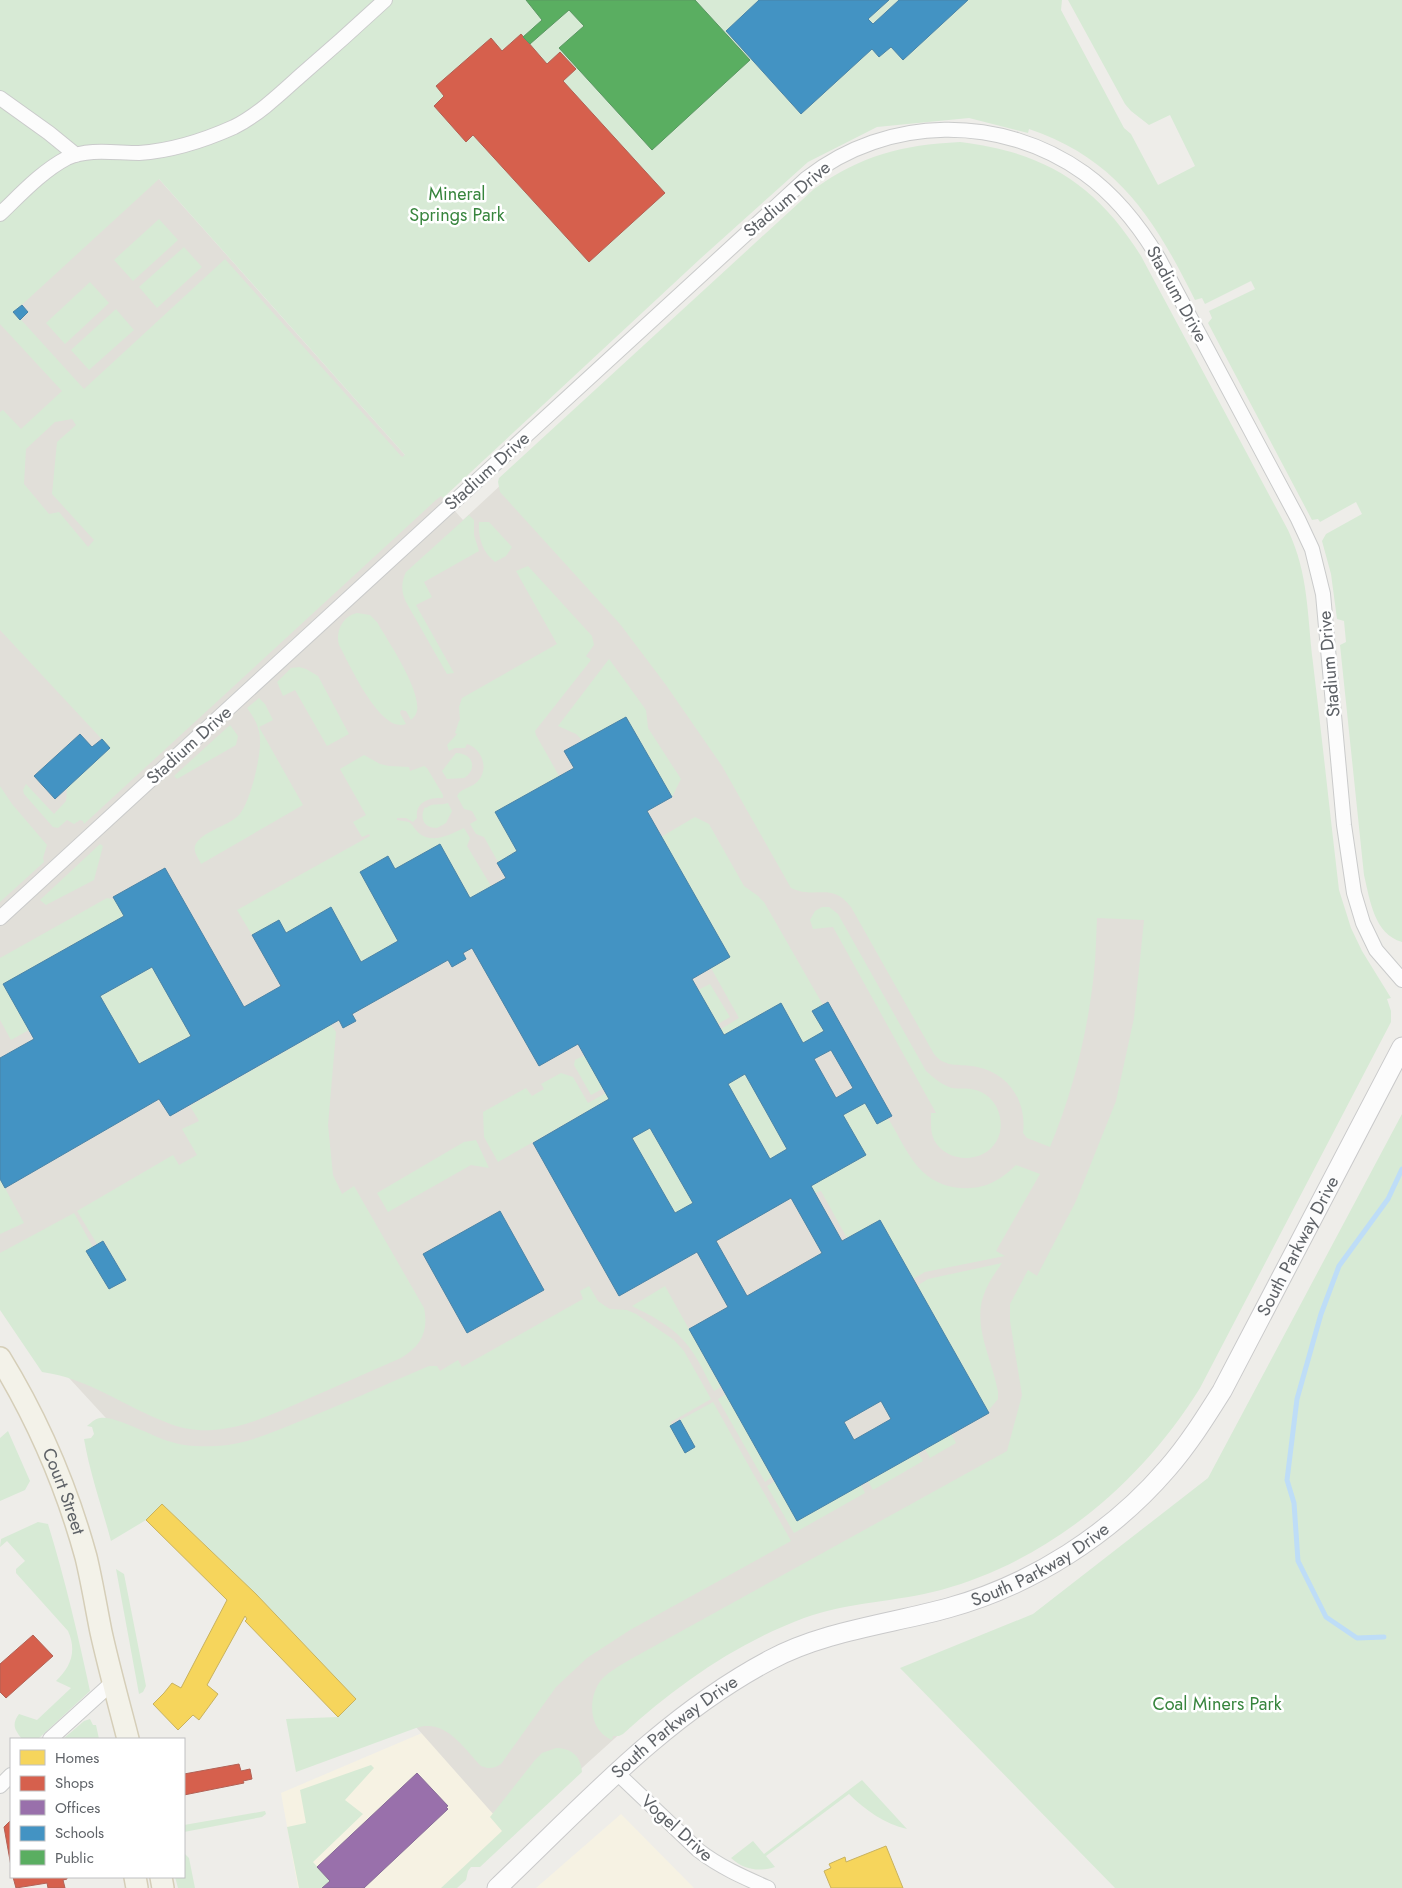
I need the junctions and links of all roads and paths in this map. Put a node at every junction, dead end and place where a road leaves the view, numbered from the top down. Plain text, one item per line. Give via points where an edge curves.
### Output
1 (385, 0) edge
2 (0, 98) edge
3 (76, 155) junction
4 (0, 214) edge
5 (0, 918) edge
6 (1402, 980) edge
7 (1402, 1047) edge
8 (0, 1358) edge
9 (111, 1684) junction
10 (51, 1738) edge
11 (115, 1738) edge
12 (128, 1738) edge
13 (617, 1773) junction
14 (10, 1776) edge
15 (0, 1786) edge
16 (497, 1888) edge
17 (768, 1888) edge

1 - 3 street via 282,93 236,126 153,151
2 - 3 street
3 - 4 street via 58,164 27,188
5 - 6 street, Stadium Drive via 818,169 881,140 935,129 975,130 1030,145 1068,163 1101,187 1137,224 1159,258 1298,519 1312,549 1323,594 1344,825 1354,893 1376,950
7 - 13 main road, South Parkway Drive via 1222,1391 1181,1452 1126,1510 1058,1560 988,1595 844,1633 774,1658 694,1707
8 - 9 main road, Court Street via 39,1428 71,1510 93,1587
9 - 10 street
9 - 11 main road, Court Street
9 - 12 main road, Court Street
13 - 16 main road, South Parkway Drive
13 - 17 street, Vogel Drive via 704,1855 723,1868
14 - 15 street

